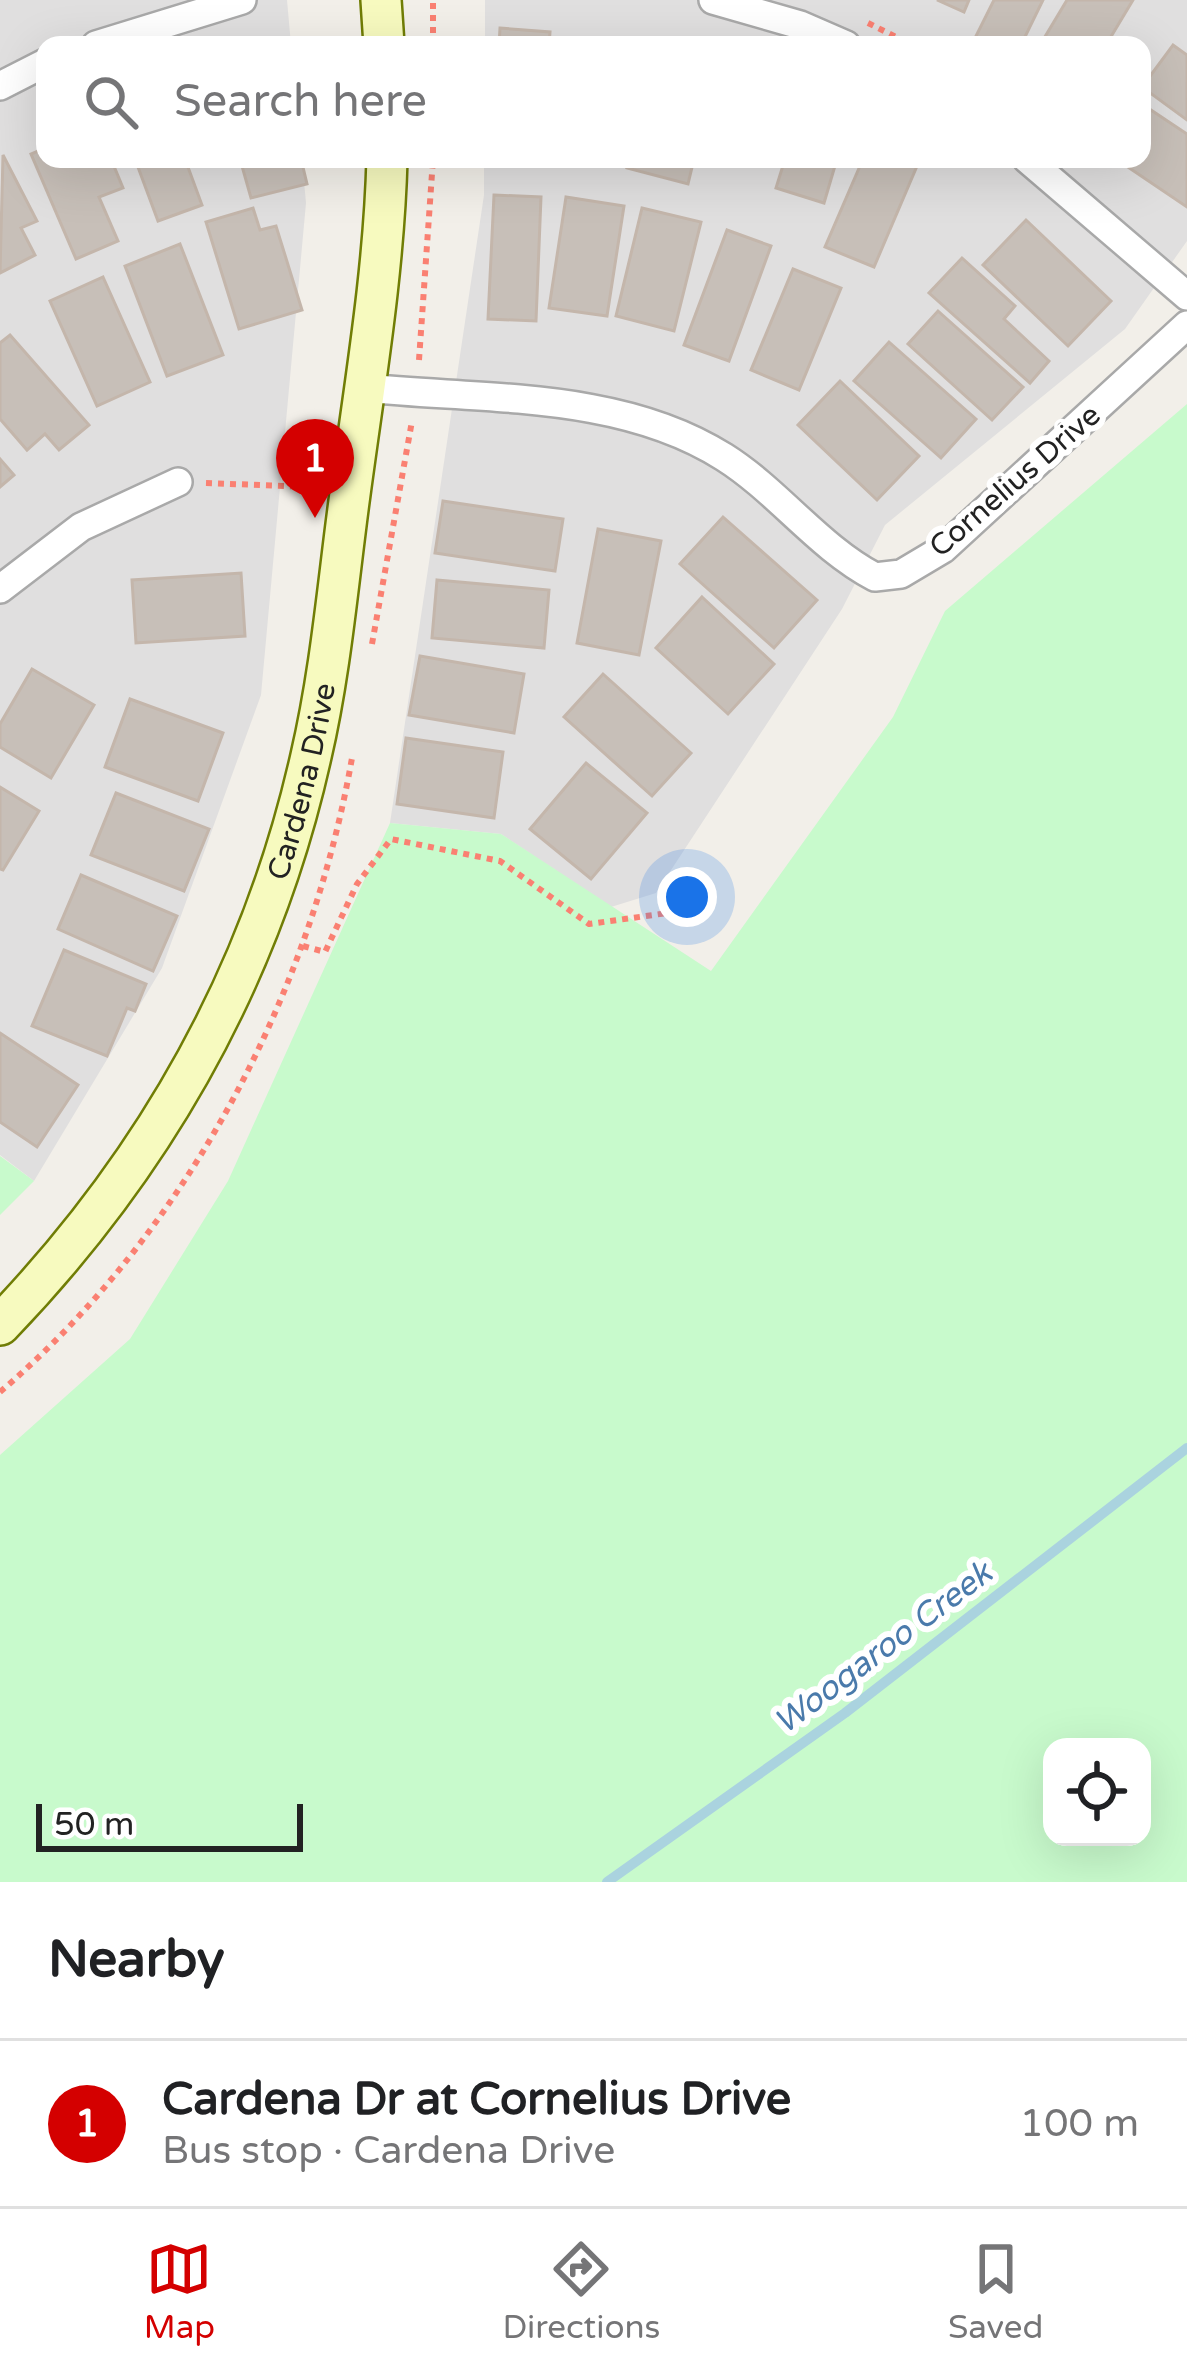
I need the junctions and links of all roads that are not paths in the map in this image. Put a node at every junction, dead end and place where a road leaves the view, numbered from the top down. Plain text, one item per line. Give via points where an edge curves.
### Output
1 (242, 0) edge
2 (381, 0) edge
3 (713, 0) edge
4 (125, 36) edge
5 (383, 36) edge
6 (825, 36) edge
7 (36, 68) edge
8 (0, 86) edge
9 (386, 168) edge
10 (1038, 168) edge
11 (1187, 296) edge
12 (1187, 325) edge
13 (365, 388) junction
14 (178, 482) road end
15 (0, 589) edge
16 (0, 1325) edge

1 - 4 street
2 - 5 street
3 - 6 street
7 - 8 street
9 - 13 street, Cardena Drive
10 - 11 street
12 - 13 street, Cornelius Drive via 943,549 901,574 875,578 724,457 661,427 591,408
13 - 16 street, Cardena Drive via 312,755 263,920 182,1091 78,1240
14 - 15 street via 81,527

